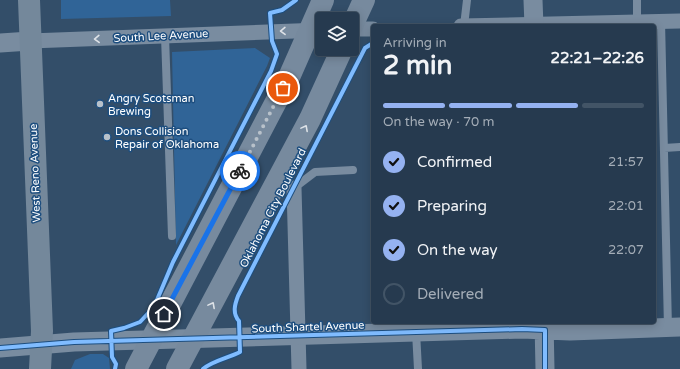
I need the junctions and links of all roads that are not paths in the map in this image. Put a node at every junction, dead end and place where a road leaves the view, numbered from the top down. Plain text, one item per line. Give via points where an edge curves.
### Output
1 (28, 0) edge
2 (324, 0) edge
3 (364, 0) edge
4 (467, 0) edge
5 (533, 0) edge
6 (636, 0) edge
7 (321, 12) edge
8 (358, 12) edge
9 (661, 21) junction
10 (680, 21) edge
11 (637, 22) junction
12 (464, 24) edge
13 (534, 24) edge
14 (568, 24) edge
15 (359, 29) edge
16 (371, 29) edge
17 (315, 30) edge
18 (315, 32) edge
19 (165, 36) junction
20 (30, 41) junction
21 (0, 42) edge
22 (339, 56) edge
23 (680, 147) edge
24 (664, 148) junction
25 (353, 170) dead end
26 (294, 188) joint
27 (172, 236) dead end
28 (544, 326) edge
29 (674, 327) edge
30 (416, 332) junction
31 (297, 337) junction
32 (194, 339) junction
33 (151, 340) junction
34 (42, 345) junction
35 (0, 348) edge
36 (40, 369) edge
37 (46, 369) edge
38 (136, 369) edge
39 (178, 369) edge
40 (298, 369) edge
41 (418, 369) edge
42 (546, 369) edge

1 - 20 main road, West Reno Avenue
2 - 7 main road
3 - 8 main road
4 - 12 lane
5 - 13 street
6 - 11 lane
9 - 10 street
9 - 11 street
9 - 24 lane
11 - 14 street
15 - 16 street
17 -> 19 street, South Lee Avenue
18 - 33 main road
19 -> 20 street, South Lee Avenue
19 - 27 lane
20 - 21 street, South Lee Avenue
20 - 34 main road, West Reno Avenue
32 -> 22 main road, Oklahoma City Boulevard via 310,119
23 - 24 lane
24 - 29 lane
25 - 26 lane via 315,172
26 - 31 street
28 - 29 street, South Shartel Avenue via 570,331
28 - 30 street, South Shartel Avenue
28 - 42 street
30 - 31 street, South Shartel Avenue
30 - 41 lane
31 - 32 street, South Shartel Avenue
31 - 40 street
32 - 33 street, South Shartel Avenue
32 - 39 main road, Oklahoma City Boulevard
33 - 34 street, South Shartel Avenue
33 - 38 main road
34 - 35 street, South Shartel Avenue
34 - 36 main road, West Reno Avenue
34 - 37 main road, West Reno Avenue

